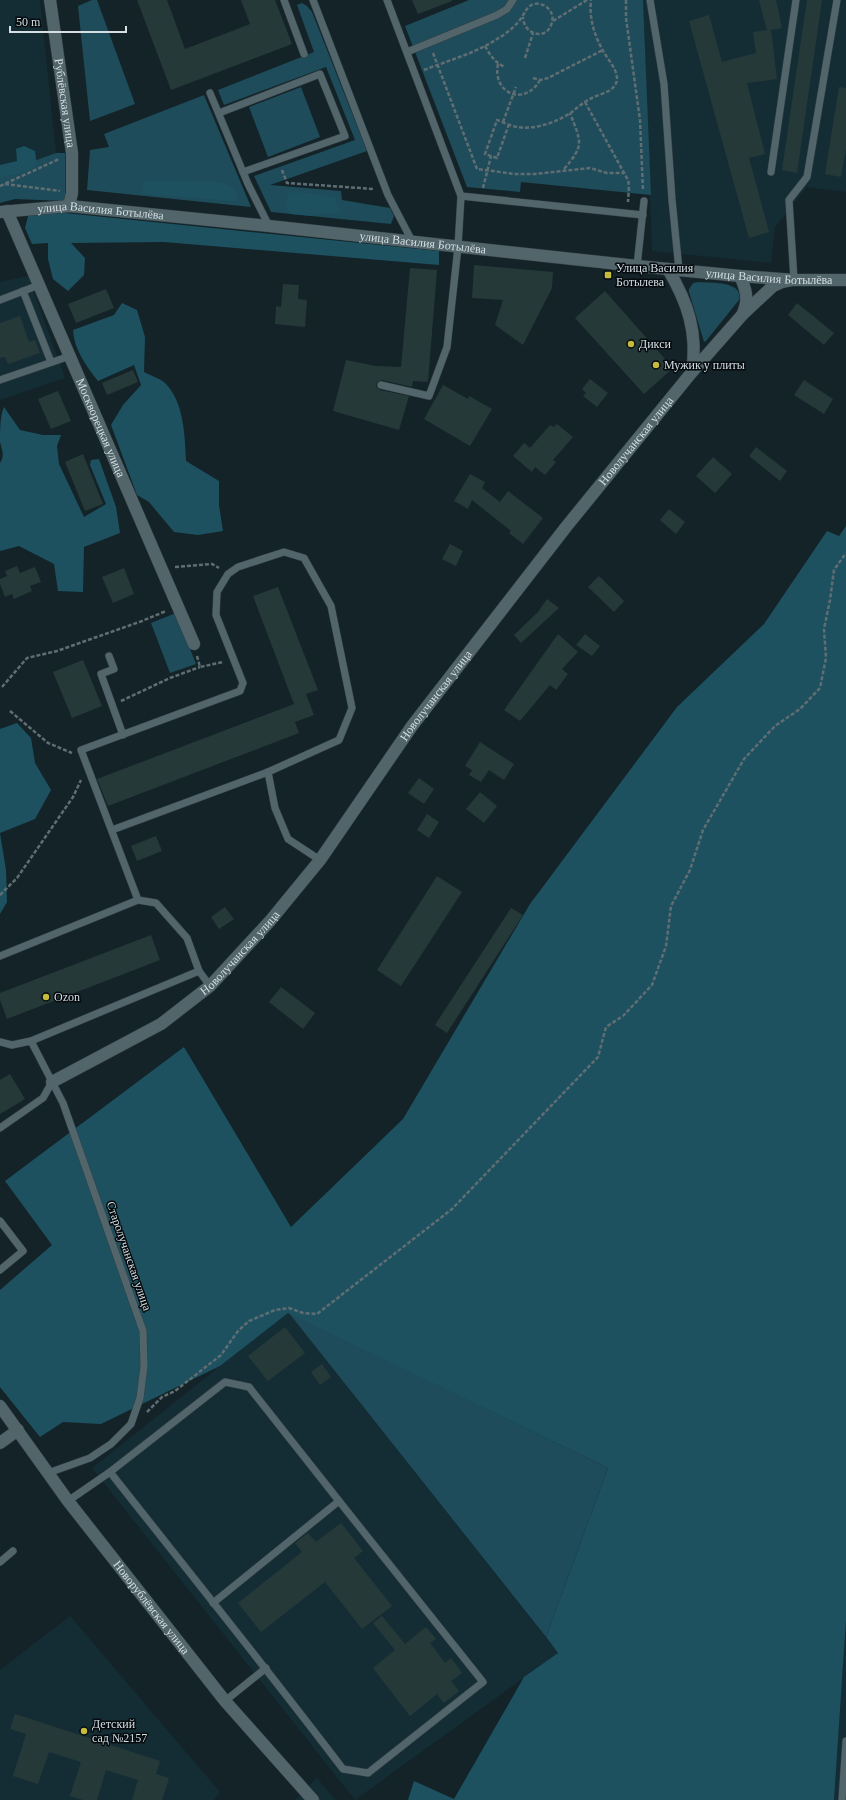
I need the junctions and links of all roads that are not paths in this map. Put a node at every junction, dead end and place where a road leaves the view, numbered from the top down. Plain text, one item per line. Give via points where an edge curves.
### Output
1 (50, 0) edge
2 (284, 0) edge
3 (313, 0) edge
4 (388, 0) edge
5 (513, 0) edge
6 (650, 0) edge
7 (796, 0) edge
8 (838, 0) edge
9 (407, 52) junction
10 (304, 54) dead end
11 (210, 93) dead end
12 (218, 113) junction
13 (243, 172) junction
14 (771, 172) dead end
15 (461, 196) junction
16 (644, 201) road end
17 (69, 206) junction
18 (4, 211) edge
19 (643, 215) junction
20 (269, 226) junction
21 (412, 241) junction
22 (458, 247) junction
23 (637, 266) junction
24 (674, 270) junction
25 (740, 276) junction
26 (794, 280) junction
27 (846, 280) edge
28 (39, 285) junction
29 (23, 291) junction
30 (0, 300) edge
31 (743, 314) junction
32 (70, 356) junction
33 (51, 362) junction
34 (692, 372) junction
35 (0, 380) edge
36 (381, 384) dead end
37 (194, 644) road end
38 (109, 656) dead end
39 (123, 734) junction
40 (268, 772) junction
41 (112, 830) junction
42 (320, 860) junction
43 (138, 900) junction
44 (0, 956) edge
45 (199, 971) junction
46 (210, 986) junction
47 (31, 1041) junction
48 (0, 1042) edge
49 (52, 1082) junction
50 (0, 1128) edge
51 (0, 1221) edge
52 (0, 1270) edge
53 (0, 1406) edge
54 (18, 1430) junction
55 (0, 1443) edge
56 (110, 1472) junction
57 (48, 1473) junction
58 (68, 1501) junction
59 (339, 1501) junction
60 (13, 1551) dead end
61 (0, 1562) edge
62 (213, 1603) junction
63 (266, 1668) junction
64 (225, 1701) junction
65 (846, 1741) edge
66 (313, 1800) edge
67 (842, 1800) edge

1 - 17 street, Рублёвская улица via 72,153 72,193
2 - 10 lane
3 - 21 lane via 386,189
4 - 9 lane
5 - 9 lane via 507,9 497,15
6 - 24 lane via 664,84
7 - 14 lane
8 - 26 lane via 807,177 789,200
9 - 15 lane
11 - 12 lane
12 - 13 lane
12 - 13 lane via 320,74 345,136
13 - 20 lane
15 - 19 lane
15 - 22 lane
16 - 19 lane
17 - 18 street, улица Василия Ботылёва
17 - 20 street, улица Василия Ботылёва
18 - 28 street, Москворецкая улица
19 - 23 lane
20 - 21 street, улица Василия Ботылёва
21 - 22 street, улица Василия Ботылёва
22 - 23 street, улица Василия Ботылёва
22 - 36 lane via 447,347 429,396
23 - 24 street, улица Василия Ботылёва
24 - 25 street, улица Василия Ботылёва
24 - 34 street via 688,310 693,334 695,354
25 - 26 street, улица Василия Ботылёва
25 - 31 street via 747,295
26 - 27 street, улица Василия Ботылёва
26 - 31 street, Новолучанская улица via 773,286
28 - 29 lane
28 - 32 street, Москворецкая улица
29 - 30 lane
29 - 33 lane
31 - 34 street, Новолучанская улица
32 - 33 lane
32 - 37 street, Москворецкая улица
33 - 35 lane
34 - 42 street, Новолучанская улица via 566,527 412,726
38 - 39 lane via 114,669 101,674
39 - 40 lane via 240,691 243,683 216,615 217,592 228,574 238,567 284,552 304,558 331,606 352,708 339,740
39 - 41 lane via 81,750
40 - 41 lane
40 - 42 lane via 275,808 288,839
41 - 43 lane
42 - 46 street, Новолучанская улица via 270,921
43 - 44 lane
43 - 45 lane via 156,903 187,938
45 - 46 lane
45 - 47 lane
46 - 49 street, Новолучанская улица via 161,1024
47 - 48 lane via 12,1045
47 - 49 lane, Старолучанская улица
49 - 50 lane via 43,1098
49 - 57 lane, Старолучанская улица via 64,1103 143,1331 144,1366 140,1398 131,1424 111,1444 90,1458
51 - 52 lane via 23,1251
53 - 54 street, Новорублёвская улица
54 - 55 street
54 - 57 street, Новорублёвская улица
56 - 58 lane
56 - 59 lane via 225,1382 249,1387
56 - 62 lane
57 - 58 street, Новорублёвская улица
58 - 64 street, Новорублёвская улица
59 - 62 lane
59 - 63 lane via 483,1682 368,1773 343,1769
60 - 61 lane
62 - 63 lane
63 - 64 lane
64 - 66 street, Новорублёвская улица
65 - 67 lane

